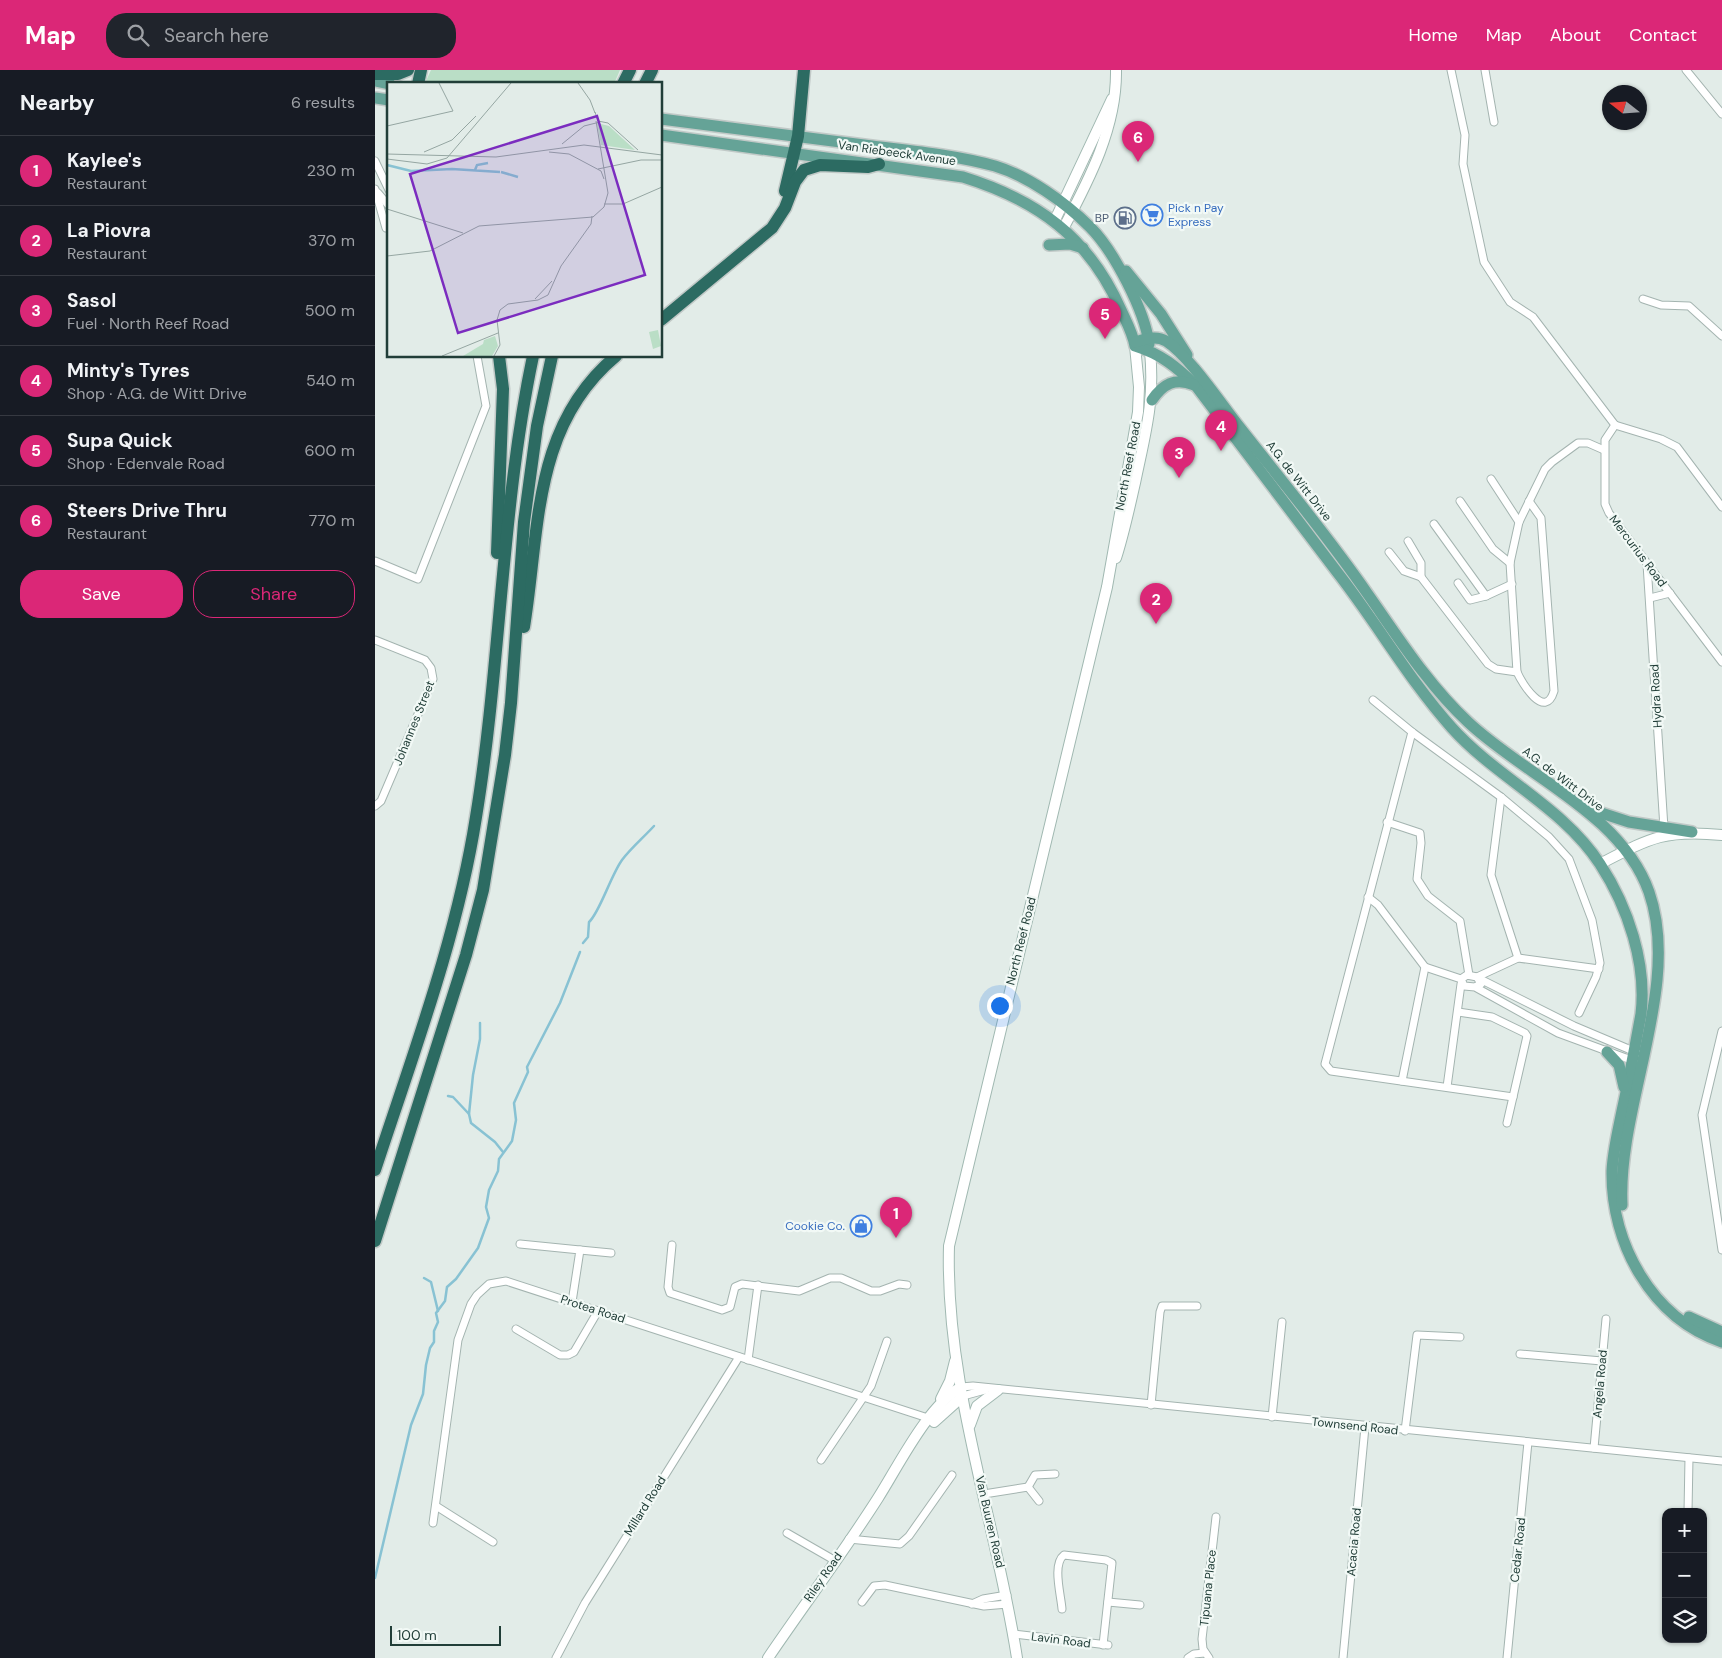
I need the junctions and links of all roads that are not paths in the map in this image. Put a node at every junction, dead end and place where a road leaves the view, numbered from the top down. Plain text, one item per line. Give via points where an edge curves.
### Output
1 (408, 70) edge
2 (630, 70) edge
3 (652, 70) edge
4 (804, 70) edge
5 (1116, 70) edge
6 (1451, 70) edge
7 (1485, 70) edge
8 (1686, 70) edge
9 (375, 74) edge
10 (624, 82) edge
11 (646, 82) edge
12 (1114, 96) junction
13 (1722, 114) edge
14 (663, 119) edge
15 (1495, 122) dead end
16 (663, 135) edge
17 (798, 136) junction
18 (795, 152) junction
19 (375, 161) edge
20 (879, 164) junction
21 (387, 186) edge
22 (375, 190) edge
23 (1061, 203) junction
24 (387, 204) edge
25 (1072, 212) junction
26 (1058, 225) junction
27 (386, 228) dead end
28 (772, 228) junction
29 (1101, 241) junction
30 (1049, 245) dead end
31 (1084, 248) junction
32 (1643, 299) dead end
33 (663, 318) edge
34 (1722, 336) edge
35 (1148, 338) junction
36 (1135, 344) junction
37 (1150, 351) junction
38 (477, 358) edge
39 (499, 358) edge
40 (533, 358) edge
41 (552, 358) edge
42 (614, 358) edge
43 (1196, 371) junction
44 (1196, 386) junction
45 (1152, 400) junction
46 (1615, 425) junction
47 (1604, 450) junction
48 (1256, 456) junction
49 (1491, 479) dead end
50 (1460, 501) dead end
51 (1529, 501) junction
52 (1722, 507) edge
53 (1519, 522) junction
54 (1434, 524) dead end
55 (1408, 541) dead end
56 (1389, 552) dead end
57 (375, 561) edge
58 (1510, 563) junction
59 (1647, 564) junction
60 (1421, 577) junction
61 (1458, 583) dead end
62 (1512, 584) junction
63 (1107, 585) junction
64 (1670, 593) junction
65 (1486, 596) junction
66 (1650, 598) junction
67 (375, 640) edge
68 (1404, 645) junction
69 (1394, 652) junction
70 (1722, 662) edge
71 (494, 668) junction
72 (1421, 669) junction
73 (1517, 672) junction
74 (1412, 677) junction
75 (1373, 700) dead end
76 (511, 703) junction
77 (1412, 732) junction
78 (1501, 797) junction
79 (1574, 802) junction
80 (375, 806) edge
81 (1387, 822) junction
82 (1664, 828) junction
83 (1692, 832) junction
84 (1722, 835) edge
85 (1626, 851) junction
86 (1600, 864) junction
87 (1368, 897) junction
88 (1518, 958) junction
89 (1425, 967) junction
90 (1599, 969) junction
91 (1469, 975) junction
92 (1479, 978) junction
93 (1461, 981) junction
94 (1475, 987) junction
95 (1515, 995) junction
96 (1509, 1006) junction
97 (1459, 1012) junction
98 (1579, 1013) dead end
99 (1722, 1030) edge
100 (1607, 1052) junction
101 (1638, 1057) junction
102 (1402, 1081) junction
103 (1447, 1087) junction
104 (1513, 1098) junction
105 (1622, 1111) junction
106 (1507, 1124) dead end
107 (375, 1170) edge
108 (375, 1241) edge
109 (520, 1244) dead end
110 (672, 1245) dead end
111 (580, 1250) junction
112 (1722, 1250) edge
113 (611, 1253) dead end
114 (758, 1285) junction
115 (907, 1285) dead end
116 (572, 1302) junction
117 (1197, 1306) dead end
118 (599, 1311) junction
119 (1606, 1319) dead end
120 (1282, 1322) dead end
121 (516, 1329) dead end
122 (1722, 1332) edge
123 (1460, 1337) dead end
124 (887, 1342) dead end
125 (1722, 1342) edge
126 (1520, 1354) dead end
127 (739, 1357) junction
128 (956, 1358) junction
129 (748, 1360) junction
130 (1602, 1361) junction
131 (993, 1390) junction
132 (962, 1391) junction
133 (864, 1397) junction
134 (1151, 1405) junction
135 (938, 1408) junction
136 (1272, 1417) junction
137 (932, 1420) junction
138 (969, 1425) junction
139 (1365, 1427) junction
140 (1405, 1430) junction
141 (1528, 1442) junction
142 (1594, 1448) junction
143 (1689, 1458) junction
144 (821, 1460) dead end
145 (1722, 1461) edge
146 (1055, 1474) dead end
147 (952, 1475) dead end
148 (1028, 1487) junction
149 (984, 1494) junction
150 (1039, 1501) dead end
151 (436, 1506) junction
152 (1688, 1508) edge
153 (1215, 1517) dead end
154 (433, 1523) dead end
155 (787, 1533) dead end
156 (849, 1539) junction
157 (493, 1542) dead end
158 (834, 1560) junction
159 (1007, 1600) junction
160 (862, 1602) dead end
161 (1108, 1602) junction
162 (1140, 1605) dead end
163 (1063, 1609) dead end
164 (1014, 1634) junction
165 (1207, 1655) edge
166 (556, 1658) edge
167 (768, 1658) edge
168 (1017, 1658) edge
169 (1188, 1658) edge
170 (1343, 1658) edge
171 (1507, 1658) edge

1 - 9 highway via 398,74
2 - 10 highway
3 - 11 highway
4 - 17 highway
5 - 12 main road
6 - 46 street via 1465,135 1463,164 1484,262 1510,302 1533,317
7 - 15 street
8 - 13 street
12 - 23 main road
12 - 25 main road via 1113,114 1105,138
14 - 17 main road, Van Riebeeck Avenue
16 - 18 main road, Van Riebeeck Avenue
17 - 18 highway
17 - 23 main road, Van Riebeeck Avenue via 996,166
18 - 20 main road, Van Riebeeck Avenue
18 - 28 highway
19 - 21 street
20 - 26 main road, Van Riebeeck Avenue via 939,172 986,184 1026,203
20 - 28 highway via 820,165 804,170
22 - 24 street
22 - 27 street
23 - 25 main road, Van Riebeeck Avenue
23 - 26 main road
25 - 26 main road
25 - 29 main road, Van Riebeeck Avenue
26 - 31 main road, Van Riebeeck Avenue
28 - 33 highway
29 - 35 main road via 1138,306
29 - 43 main road via 1161,314
30 - 31 main road via 1070,244
31 - 36 main road, Van Riebeeck Avenue via 1111,289
32 - 34 street via 1661,305 1689,306
35 - 36 main road
35 - 37 main road
35 - 43 main road, A.G. de Witt Drive via 1165,340
36 - 37 main road, A.G. de Witt Drive
36 - 63 main road, North Reef Road via 1138,412
37 - 44 main road, A.G. de Witt Drive via 1172,362
37 - 45 main road, North Reef Road
38 - 57 street via 486,406 418,579
39 - 71 highway via 503,389
40 - 71 highway via 509,506
41 - 76 highway via 537,426 524,522
42 - 76 highway via 578,397 562,423 549,456
43 - 48 main road, A.G. de Witt Drive
44 - 45 main road via 1171,382 1160,388
44 - 48 main road, A.G. de Witt Drive
45 - 63 main road, North Reef Road via 1147,437 1127,522
46 - 47 street, Mercurius Road via 1605,440
46 - 52 street via 1677,447
47 - 51 street via 1583,442 1572,447 1545,469
47 - 59 street, Mercurius Road via 1605,504
48 - 68 main road, A.G. de Witt Drive via 1347,564
48 - 69 main road, A.G. de Witt Drive
49 - 53 street
50 - 58 street via 1493,549
51 - 53 street
51 - 73 street via 1541,518 1552,697 1541,701 1533,698
53 - 58 street
54 - 65 street
55 - 60 street via 1421,563
56 - 60 street via 1404,571
58 - 62 street
59 - 64 street, Mercurius Road
59 - 66 street, Hydra Road
60 - 73 street via 1488,664 1496,669
61 - 65 street via 1470,600
62 - 65 street
62 - 73 street
63 - 128 main road, North Reef Road via 949,1246 949,1296
64 - 66 street
64 - 70 street, Mercurius Road
66 - 82 street, Hydra Road
67 - 80 street, Johannes Street via 425,660 433,679 381,801
68 - 69 main road
68 - 72 main road, A.G. de Witt Drive
69 - 74 main road, A.G. de Witt Drive
71 - 107 highway via 485,758 463,885 447,948
72 - 74 main road
72 - 79 main road, A.G. de Witt Drive via 1469,724
74 - 86 main road, A.G. de Witt Drive via 1451,728 1568,826
75 - 77 street
76 - 108 highway via 494,828 467,955
77 - 78 street
77 - 81 street
78 - 88 street via 1491,875
78 - 90 street via 1549,837 1569,859 1594,927
79 - 82 main road via 1617,820
79 - 85 main road, A.G. de Witt Drive
81 - 87 street
81 - 91 street via 1420,833 1417,879 1428,896 1460,922
82 - 83 main road
83 - 84 main road
83 - 85 main road via 1658,836
85 - 86 main road
85 - 101 main road, A.G. de Witt Drive via 1643,876 1658,931 1657,978
86 - 101 main road, A.G. de Witt Drive via 1628,922 1639,964 1642,1006
87 - 89 street via 1378,905
87 - 102 street via 1325,1064 1331,1071
88 - 90 street
88 - 92 street
89 - 93 street
89 - 102 street
90 - 98 street
91 - 92 street
91 - 93 street
92 - 94 street via 1481,984
92 - 95 street
93 - 94 street
93 - 97 street
94 - 96 street
95 - 96 street
95 - 101 street
96 - 100 street via 1558,1033
97 - 103 street
97 - 104 street via 1499,1019 1525,1032 1527,1036
99 - 112 street via 1702,1115
100 - 101 street
100 - 105 main road via 1623,1073
101 - 105 main road, A.G. de Witt Drive
101 - 122 main road, A.G. de Witt Drive via 1621,1185 1626,1231 1639,1264 1660,1293 1694,1320
102 - 103 street
103 - 104 street
104 - 106 street
105 - 125 main road, A.G. de Witt Drive via 1612,1171 1615,1206 1628,1252 1646,1284 1671,1312
109 - 111 street
110 - 114 street via 668,1287 673,1295 727,1310 738,1285
111 - 113 street
111 - 116 street
114 - 115 street via 799,1291 830,1278 841,1278 871,1291
114 - 129 street
116 - 118 street, Protea Road
116 - 151 street, Protea Road via 506,1281 489,1284 471,1304 458,1340
117 - 134 street via 1162,1306 1159,1312
118 - 121 street via 574,1352 568,1355 560,1355
118 - 127 street, Protea Road
119 - 130 street, Angela Road
120 - 136 street
123 - 140 street via 1417,1335
124 - 133 street
126 - 130 street
127 - 129 street, Protea Road
127 - 166 street, Millard Road via 585,1603
128 - 132 main road, North Reef Road
128 - 135 main road
129 - 133 street, Protea Road
130 - 142 street, Angela Road
131 - 132 street, Townsend Road
131 - 134 street, Townsend Road
131 - 138 main road via 977,1406
132 - 135 main road, Riley Road via 950,1394
132 - 137 main road, Riley Road
132 - 138 main road, Van Buuren Road
133 - 137 street, Protea Road
133 - 144 street
134 - 136 street, Townsend Road
135 - 137 main road, Riley Road
136 - 139 street, Townsend Road
137 - 156 main road, Riley Road
138 - 149 main road, Van Buuren Road
139 - 140 street, Townsend Road
139 - 170 street, Acacia Road
140 - 141 street, Townsend Road
141 - 142 street, Townsend Road
141 - 171 street, Cedar Road
142 - 143 street, Townsend Road
143 - 145 street, Townsend Road
143 - 152 street
146 - 148 street via 1035,1476
147 - 156 street via 900,1544
148 - 149 street
148 - 150 street
149 - 159 main road, Van Buuren Road
151 - 154 street, Protea Road
151 - 157 street
153 - 165 street, Tipuana Place via 1202,1639
155 - 158 street
156 - 158 main road, Riley Road
158 - 167 main road, Riley Road
159 - 160 street via 983,1599 971,1604 885,1585 874,1586
159 - 164 main road, Van Buuren Road
161 - 162 street
161 - 163 street via 1112,1563 1064,1555 1058,1564
161 - 164 street, Lavin Road via 1106,1645
164 - 168 main road, Van Buuren Road
165 - 169 street via 1193,1654

